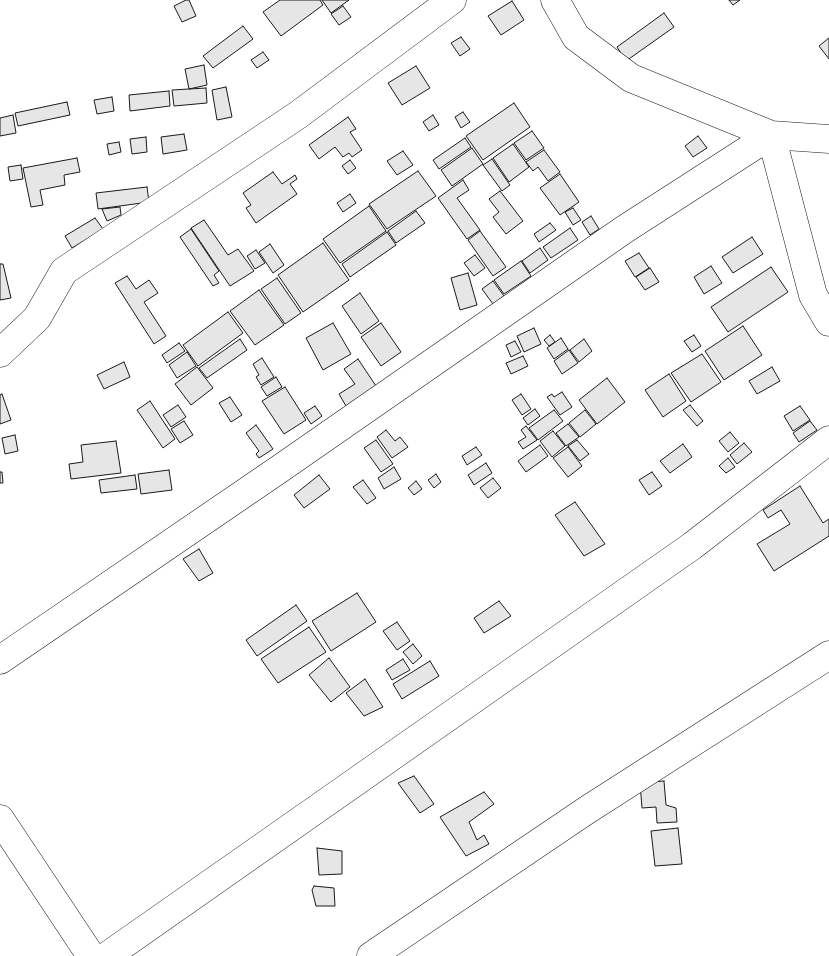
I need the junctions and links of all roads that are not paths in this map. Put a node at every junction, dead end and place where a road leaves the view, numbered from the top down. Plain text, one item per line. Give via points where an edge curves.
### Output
1 (452, 0) edge
2 (555, 0) edge
3 (771, 136) junction
4 (829, 139) edge
5 (829, 322) edge
6 (0, 353) edge
7 (829, 440) edge
8 (829, 655) edge
9 (0, 660) edge
10 (0, 820) edge
11 (91, 956) edge
12 (107, 956) edge
13 (371, 956) edge

1 - 6 street via 298,115 64,271 37,318
2 - 3 street via 576,38 631,78
3 - 4 street
3 - 5 street via 812,296
3 - 9 street via 626,229
7 - 12 street via 692,546
8 - 13 street via 587,810
10 - 11 street

